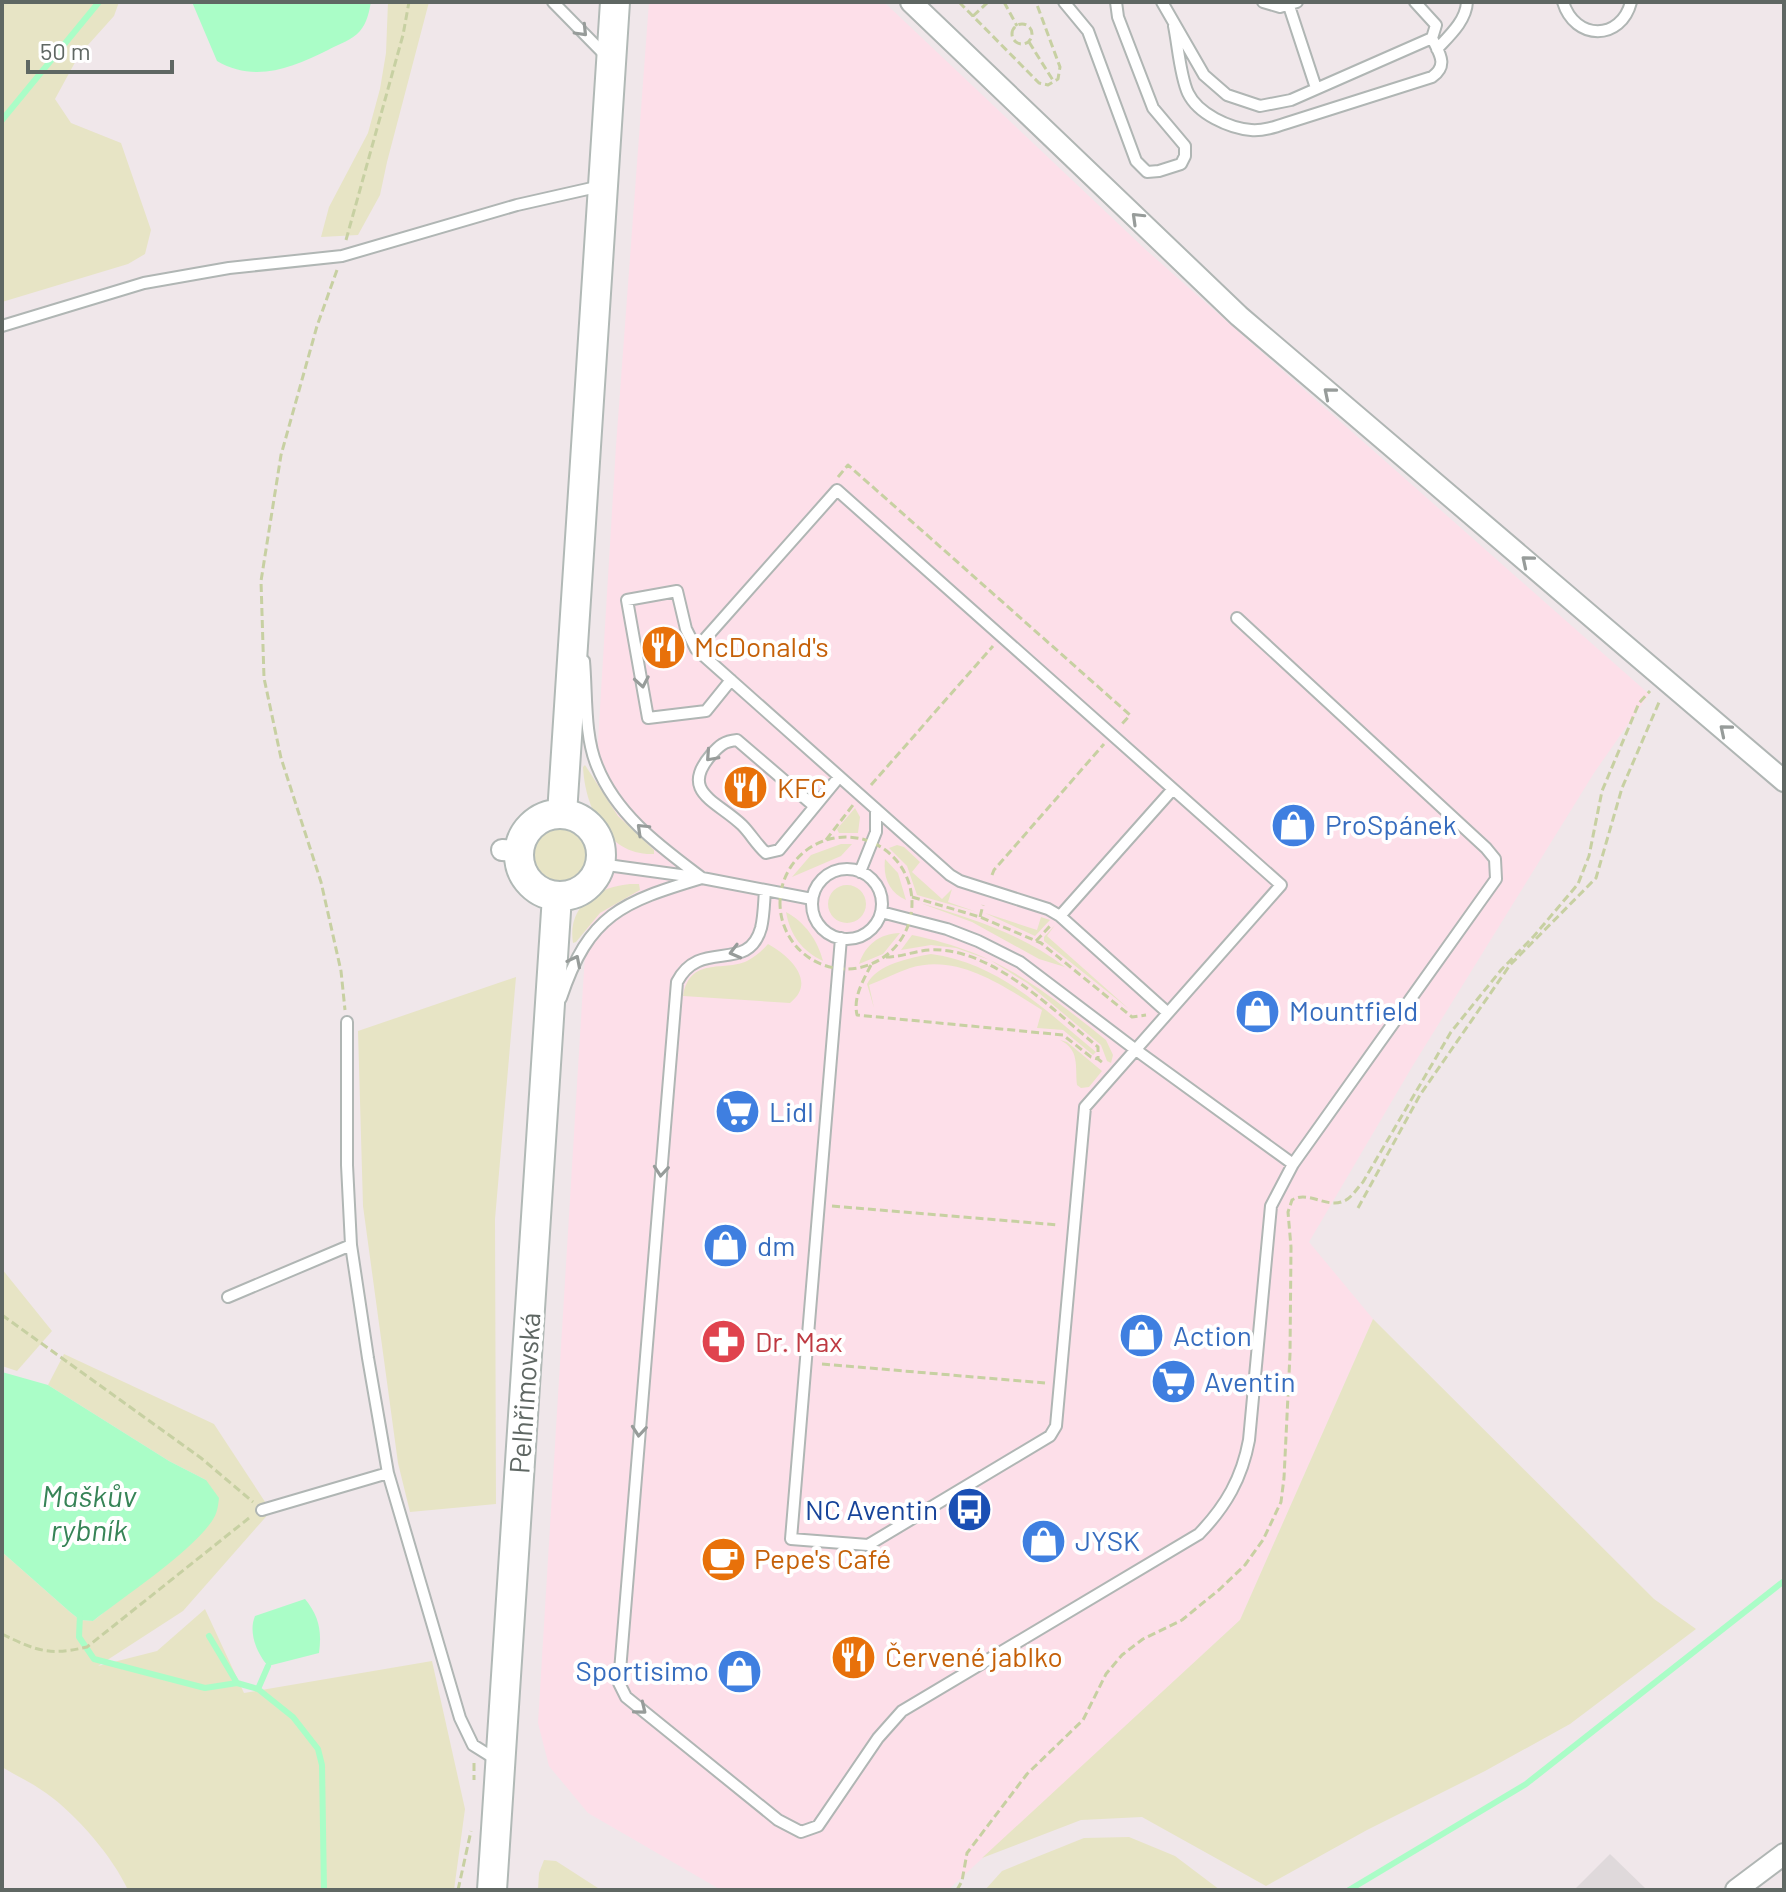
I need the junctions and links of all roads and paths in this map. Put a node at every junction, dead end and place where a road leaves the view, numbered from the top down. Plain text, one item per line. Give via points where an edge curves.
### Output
1 (409, 2) edge
2 (553, 2) edge
3 (615, 2) edge
4 (911, 2) edge
5 (959, 2) edge
6 (988, 2) edge
7 (1004, 2) edge
8 (1036, 2) edge
9 (1064, 2) edge
10 (1116, 2) edge
11 (1162, 2) edge
12 (1263, 2) edge
13 (1415, 2) edge
14 (1467, 2) edge
15 (1631, 2) edge
16 (1561, 3) edge
17 (1293, 4) edge
18 (972, 16) junction
19 (1017, 26) junction
20 (1174, 26) junction
21 (1014, 41) junction
22 (1029, 42) junction
23 (1434, 44) junction
24 (1006, 49) junction
25 (610, 61) junction
26 (1054, 82) junction
27 (1316, 88) junction
28 (603, 185) junction
29 (342, 256) junction
30 (2, 326) edge
31 (837, 490) junction
32 (577, 575) junction
33 (1019, 616) junction
34 (1237, 618) dead end
35 (1001, 636) junction
36 (696, 649) junction
37 (1665, 679) junction
38 (731, 680) junction
39 (1113, 735) junction
40 (839, 777) junction
41 (1784, 781) edge
42 (1173, 789) junction
43 (861, 796) junction
44 (814, 806) junction
45 (876, 809) junction
46 (562, 814) junction
47 (826, 840) junction
48 (872, 842) junction
49 (600, 864) junction
50 (860, 872) junction
51 (702, 878) junction
52 (765, 890) junction
53 (988, 890) junction
54 (780, 893) junction
55 (557, 896) junction
56 (912, 897) junction
57 (812, 899) junction
58 (881, 912) junction
59 (1060, 916) junction
60 (980, 917) junction
61 (910, 919) junction
62 (841, 938) junction
63 (1036, 941) junction
64 (885, 957) junction
65 (871, 965) junction
66 (840, 970) junction
67 (1168, 1013) junction
68 (347, 1022) joint
69 (1159, 1023) junction
70 (549, 1034) junction
71 (1136, 1050) junction
72 (1098, 1059) junction
73 (1115, 1074) junction
74 (1293, 1164) junction
75 (820, 1204) junction
76 (1358, 1208) dead end
77 (1075, 1226) junction
78 (351, 1245) junction
79 (228, 1297) dead end
80 (2, 1315) edge
81 (806, 1362) junction
82 (1061, 1384) junction
83 (388, 1473) junction
84 (262, 1510) junction
85 (2, 1634) edge
86 (473, 1745) junction
87 (502, 1763) junction
88 (474, 1783) dead end
89 (471, 1829) dead end
90 (1784, 1854) edge
91 (458, 1890) edge
92 (492, 1890) edge
93 (957, 1890) edge
94 (1736, 1890) edge

1 - 29 path
2 -> 25 lane
3 - 25 main road
37 -> 4 street via 1239,316
5 - 18 path
6 - 18 path
7 - 19 path
8 - 26 path via 1060,67
9 - 10 lane via 1088,31 1136,161 1147,172 1181,164 1185,146 1153,108
11 - 20 lane
12 - 17 lane
13 - 23 lane via 1436,25
14 - 23 lane via 1457,27
15 - 16 lane via 1620,23 1602,31 1576,24
17 - 27 lane
18 - 24 path
19 - 21 path
19 - 22 path via 1029,27
20 - 23 lane via 1189,94 1218,120 1250,130 1432,77 1443,59
20 - 27 lane via 1204,75 1237,100 1260,106
21 - 22 path
21 - 24 path
22 - 26 path
23 - 27 lane
24 - 26 path via 1039,83
25 - 28 main road
28 - 29 lane
28 - 32 main road
29 - 30 lane via 144,283
29 - 68 path via 281,455 261,581 264,678 281,758 321,882
31 - 33 path via 836,479 848,465
31 - 35 lane
31 - 36 lane
32 - 46 main road
51 -> 32 lane via 638,826 596,765
33 - 35 path
33 - 39 path via 1130,715
34 - 74 lane via 1486,848 1497,867 1496,879
35 - 39 lane
35 - 43 path
36 - 38 lane
36 -> 38 lane via 677,591 627,600 648,718 706,711
41 -> 37 street
37 - 76 path via 1622,788 1596,878 1510,965 1420,1095
37 - 93 path via 1639,703 1612,763 1578,884 1451,1032 1348,1199 1292,1200 1284,1478 1281,1502 1263,1540 1245,1565 1182,1620 1122,1655 1083,1720 1027,1774 967,1853
38 - 40 lane
39 - 42 lane
39 - 53 path via 994,870
40 - 43 lane
40 - 44 lane
42 - 59 lane
42 - 67 lane via 1281,885
43 - 45 lane
43 - 47 path
44 -> 44 lane via 737,740 720,746 697,778 700,789 766,853 779,850
45 - 48 lane
45 - 53 lane via 950,875
46 - 49 main road via 593,830
46 - 55 main road via 533,824 511,850 529,881
47 - 48 path
47 - 54 path via 801,854
48 - 50 lane
48 - 56 path via 900,864
49 - 51 lane
49 - 55 main road via 589,884
50 - 57 lane via 830,874
50 - 58 lane via 878,888
51 - 52 lane
70 -> 51 lane via 572,964 599,926 643,897
52 - 54 lane
52 -> 74 lane via 754,943 742,954 701,958 688,965 677,982 619,1683 626,1697 790,1828 801,1832 818,1826 902,1711 1199,1534 1219,1512 1245,1463 1271,1206
53 - 59 lane
53 - 60 path
54 - 57 lane
54 - 66 path via 783,924 798,950
55 - 70 main road, Pelhřimovská
56 - 60 path
56 - 61 path
57 - 62 lane via 822,929
58 - 61 lane
58 - 62 lane via 866,933
59 - 63 path
59 - 67 lane
60 - 63 path
61 - 64 path
61 - 71 lane via 978,941 1020,962
62 - 66 lane
63 - 69 path via 1132,1017 1147,1015
64 - 65 path
64 - 72 path via 929,950 955,952 987,964 1024,985 1098,1047
65 - 66 path
65 - 72 path via 859,990 857,1015 1063,1035
66 - 75 lane
67 - 69 lane
68 - 78 lane
69 - 71 lane
70 - 87 main road, Pelhřimovská
71 - 73 lane
71 - 74 lane
72 - 73 path
73 - 77 lane via 1085,1107
75 - 77 path
75 - 81 lane
77 - 82 lane
78 - 79 lane
78 - 83 lane
80 - 84 path via 201,1458
81 - 82 path
81 - 82 lane via 791,1539 837,1543 868,1545 1050,1436
83 - 84 lane
83 - 86 lane via 460,1718
84 - 85 path via 87,1647 58,1654
86 - 87 lane
86 - 88 path
87 - 92 main road, Pelhřimovská
89 - 91 path
90 - 94 street

